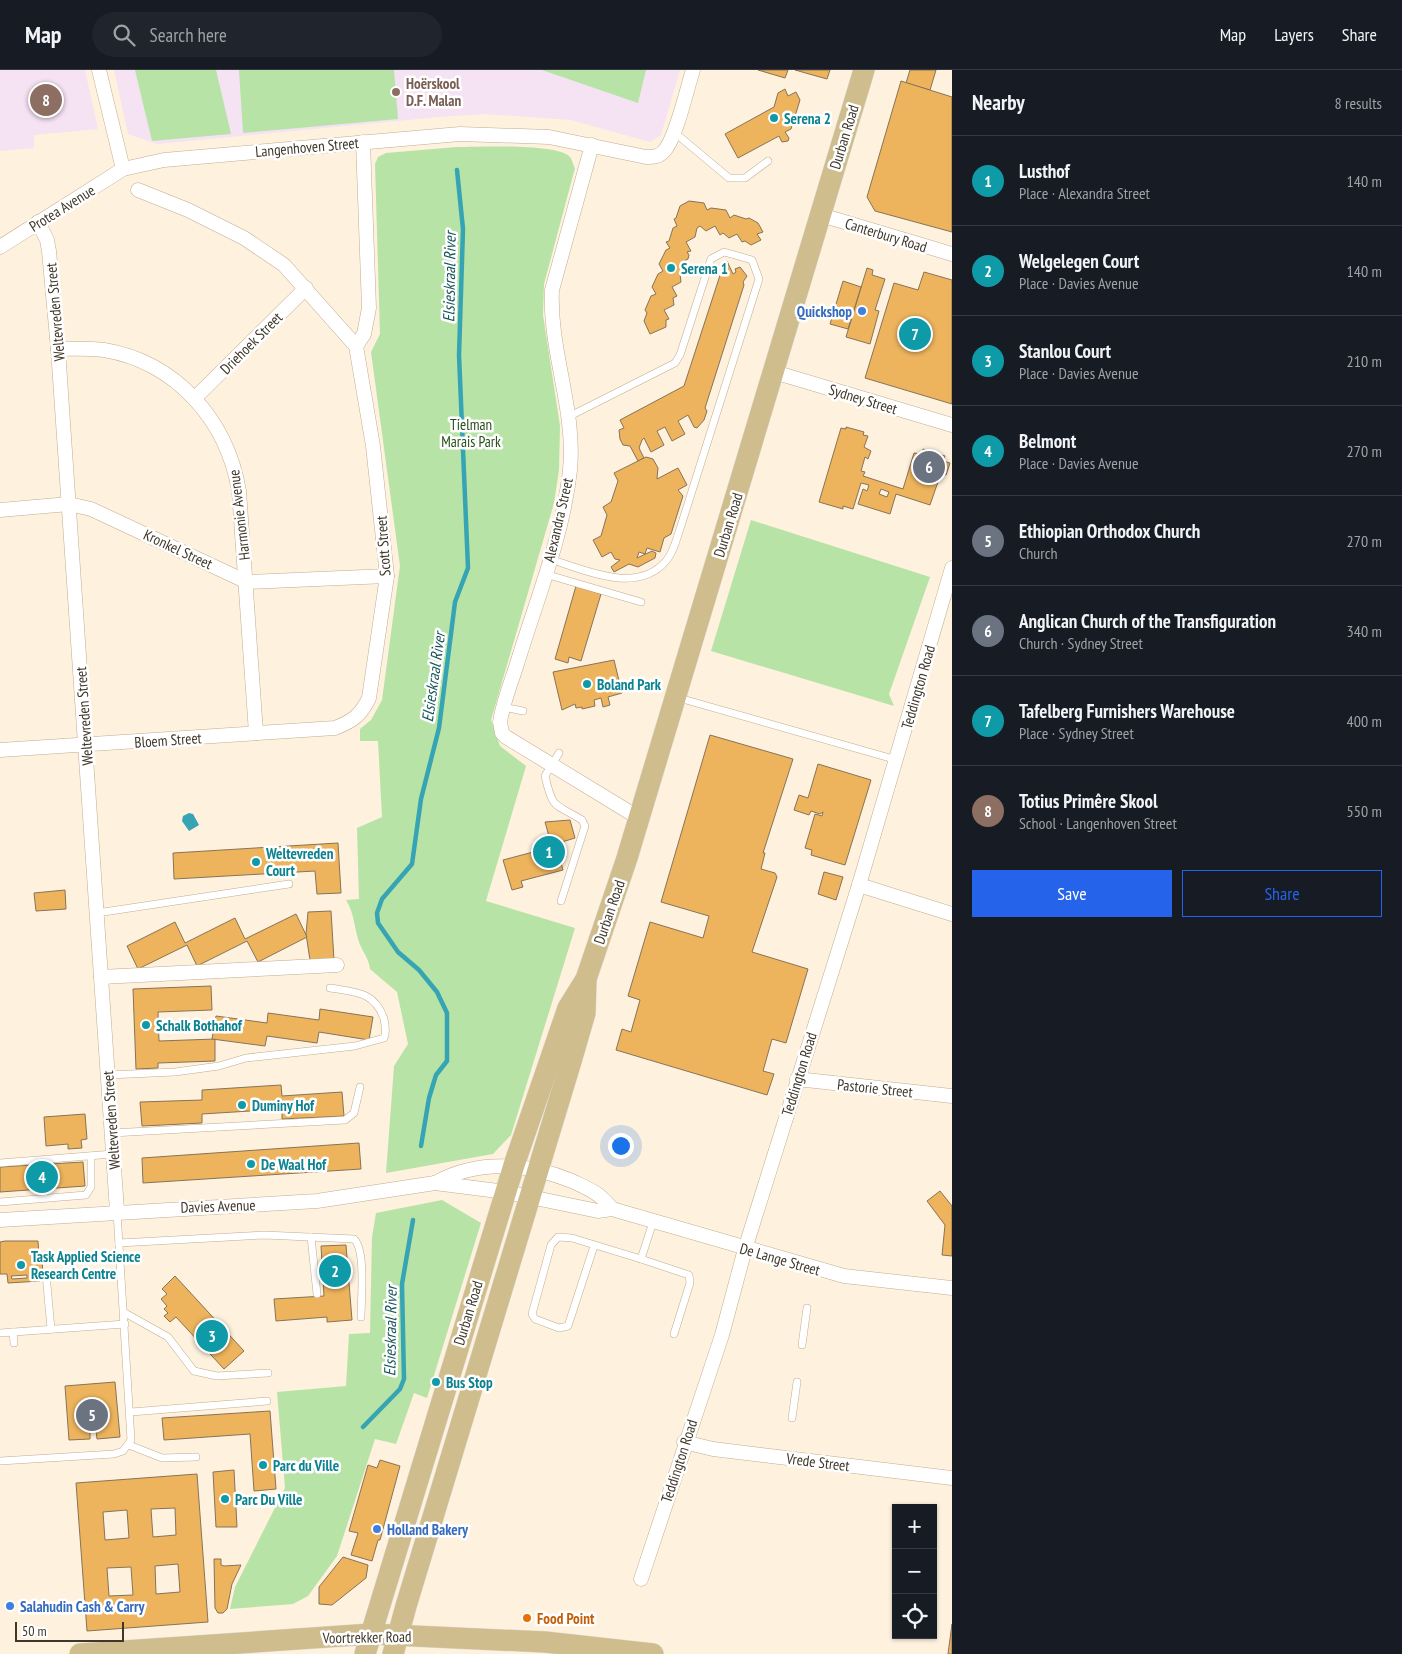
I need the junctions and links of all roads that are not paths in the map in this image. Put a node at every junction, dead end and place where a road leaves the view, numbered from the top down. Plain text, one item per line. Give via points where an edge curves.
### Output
1 (99, 70) edge
2 (693, 70) edge
3 (864, 70) edge
4 (674, 132) junction
5 (363, 142) junction
6 (592, 145) junction
7 (768, 161) dead end
8 (124, 169) junction
9 (138, 190) dead end
10 (821, 215) junction
11 (38, 222) junction
12 (0, 247) edge
13 (952, 254) edge
14 (306, 288) junction
15 (356, 346) junction
16 (58, 349) junction
17 (774, 372) junction
18 (195, 398) junction
19 (570, 416) junction
20 (952, 425) edge
21 (69, 504) junction
22 (0, 510) edge
23 (549, 559) junction
24 (952, 568) edge
25 (545, 574) junction
26 (388, 576) junction
27 (246, 582) junction
28 (641, 602) dead end
29 (676, 697) junction
30 (503, 707) junction
31 (523, 711) dead end
32 (335, 728) joint
33 (256, 733) junction
34 (86, 746) junction
35 (0, 750) edge
36 (559, 753) dead end
37 (897, 760) junction
38 (552, 765) junction
39 (639, 818) junction
40 (289, 884) dead end
41 (859, 885) junction
42 (561, 901) dead end
43 (97, 913) junction
44 (952, 914) edge
45 (338, 965) dead end
46 (101, 977) junction
47 (586, 979) junction
48 (330, 988) dead end
49 (108, 1075) junction
50 (797, 1079) junction
51 (360, 1087) dead end
52 (952, 1096) edge
53 (112, 1132) junction
54 (113, 1154) junction
55 (90, 1156) junction
56 (0, 1163) edge
57 (514, 1165) junction
58 (539, 1170) junction
59 (435, 1183) junction
60 (506, 1192) junction
61 (531, 1196) junction
62 (0, 1202) edge
63 (612, 1209) junction
64 (117, 1212) junction
65 (0, 1220) edge
66 (653, 1222) junction
67 (311, 1237) junction
68 (119, 1242) junction
69 (594, 1246) junction
70 (745, 1249) junction
71 (641, 1259) junction
72 (46, 1274) dead end
73 (952, 1288) edge
74 (317, 1294) dead end
75 (807, 1308) dead end
76 (125, 1313) junction
77 (361, 1317) dead end
78 (126, 1324) junction
79 (51, 1329) junction
80 (14, 1332) junction
81 (0, 1333) edge
82 (674, 1334) dead end
83 (14, 1343) dead end
84 (802, 1345) dead end
85 (268, 1372) dead end
86 (797, 1382) dead end
87 (267, 1401) dead end
88 (131, 1412) junction
89 (792, 1418) dead end
90 (684, 1442) junction
91 (129, 1444) junction
92 (196, 1457) dead end
93 (0, 1461) edge
94 (952, 1478) edge
95 (641, 1579) dead end
96 (368, 1644) edge
97 (396, 1644) edge
98 (80, 1654) edge
99 (654, 1654) edge

1 - 8 street
2 - 4 street
3 - 10 main road, Durban Road
4 - 6 street, Langenhoven Street via 665,151 657,156 646,157
4 - 7 lane via 729,178 745,178
5 - 6 street, Langenhoven Street via 460,134 518,134
5 - 8 street, Langenhoven Street via 164,160
5 - 15 street via 369,308 364,334
6 - 19 street, Alexandra Street via 552,290
8 - 11 street, Protea Avenue
9 - 14 street via 244,238 284,265
10 - 13 street, Canterbury Road
10 - 17 main road, Durban Road
11 - 12 street, Protea Avenue
11 - 16 street, Weltevreden Street via 49,251
14 - 15 street
14 - 18 street, Driehoek Street
15 - 26 street, Scott Street via 373,446
16 - 18 street, Harmonie Avenue via 104,350 138,360 168,376
16 - 21 street, Weltevreden Street
17 - 20 street, Sydney Street
17 - 29 main road, Durban Road
18 - 27 street, Harmonie Avenue via 220,433 236,474
19 - 23 street, Alexandra Street via 568,484
19 - 23 lane via 674,363 680,355 711,259 724,252 752,260 760,279 680,529 667,560 644,575 621,579
21 - 22 street, Kronkel Street
21 - 27 street, Kronkel Street via 91,509
21 - 34 street, Weltevreden Street
23 - 25 street, Alexandra Street
24 - 37 street, Teddington Road
25 - 28 lane
25 - 30 street, Alexandra Street
26 - 27 street, Kronkel Street
26 - 32 street, Scott Street via 369,698 362,713 352,722
27 - 33 street, Harmonie Avenue
29 - 37 lane
29 - 39 main road, Durban Road
30 - 31 lane
30 - 38 street, Alexandra Street via 500,722 506,738
32 - 33 street, Bloem Street
33 - 34 street, Bloem Street
34 - 35 street, Bloem Street
34 - 43 street, Weltevreden Street
36 - 38 lane
37 - 41 street, Teddington Road
38 - 39 street, Alexandra Street
38 - 42 lane via 545,776 551,800 582,820 585,826
39 - 47 main road, Durban Road
40 - 43 lane
41 - 44 street
41 - 50 street, Teddington Road
43 - 46 street, Weltevreden Street
45 - 46 street
46 - 49 street, Weltevreden Street
47 - 57 main road, Durban Road via 568,1008
47 - 58 main road, Durban Road via 585,1013
48 - 49 lane via 365,994 375,1000 383,1018 384,1038 355,1046 246,1058 219,1066 175,1072
49 - 53 street, Weltevreden Street
50 - 52 street, Pastorie Street
50 - 70 street, Teddington Road
51 - 53 lane via 354,1112 345,1120
53 - 54 street, Weltevreden Street
54 - 55 lane
54 - 64 street, Weltevreden Street
55 - 56 lane
55 - 62 lane via 91,1187 86,1195
57 - 58 street, Davies Avenue
57 - 59 street, Davies Avenue via 449,1175
57 - 60 main road, Durban Road
58 - 61 main road, Durban Road
58 - 63 street, De Lange Street via 603,1196
59 - 60 street, Davies Avenue
59 - 64 street, Davies Avenue via 317,1201
60 - 61 street, Davies Avenue
60 - 96 main road, Durban Road
61 - 63 street, De Lange Street via 598,1212
61 - 97 main road, Durban Road
63 - 66 street, De Lange Street
64 - 65 street, Davies Avenue
64 - 68 lane
66 - 70 street, De Lange Street
66 - 71 lane
67 - 68 lane via 238,1236
67 - 74 lane
67 - 77 lane via 348,1238 359,1245
68 - 76 lane
69 - 69 lane via 562,1235 554,1239 532,1314 535,1319 559,1328 568,1326
69 - 71 lane
70 - 73 street, De Lange Street via 844,1276
70 - 90 street, Teddington Road via 722,1335
71 - 82 lane via 689,1275 690,1282
72 - 79 lane
75 - 84 lane
76 - 78 lane
76 - 85 lane via 168,1337 194,1371 217,1376
78 - 79 lane
78 - 88 lane
79 - 80 lane
80 - 81 lane
80 - 83 lane
86 - 89 lane
87 - 88 lane
88 - 91 lane via 133,1435
90 - 94 street, Vrede Street via 714,1449
90 - 95 street, Teddington Road
91 - 92 lane via 162,1458
91 - 93 lane via 114,1454
96 - 97 main road, Voortrekker Road
96 - 98 main road, Voortrekker Road via 275,1640
97 - 99 main road, Voortrekker Road via 546,1642

